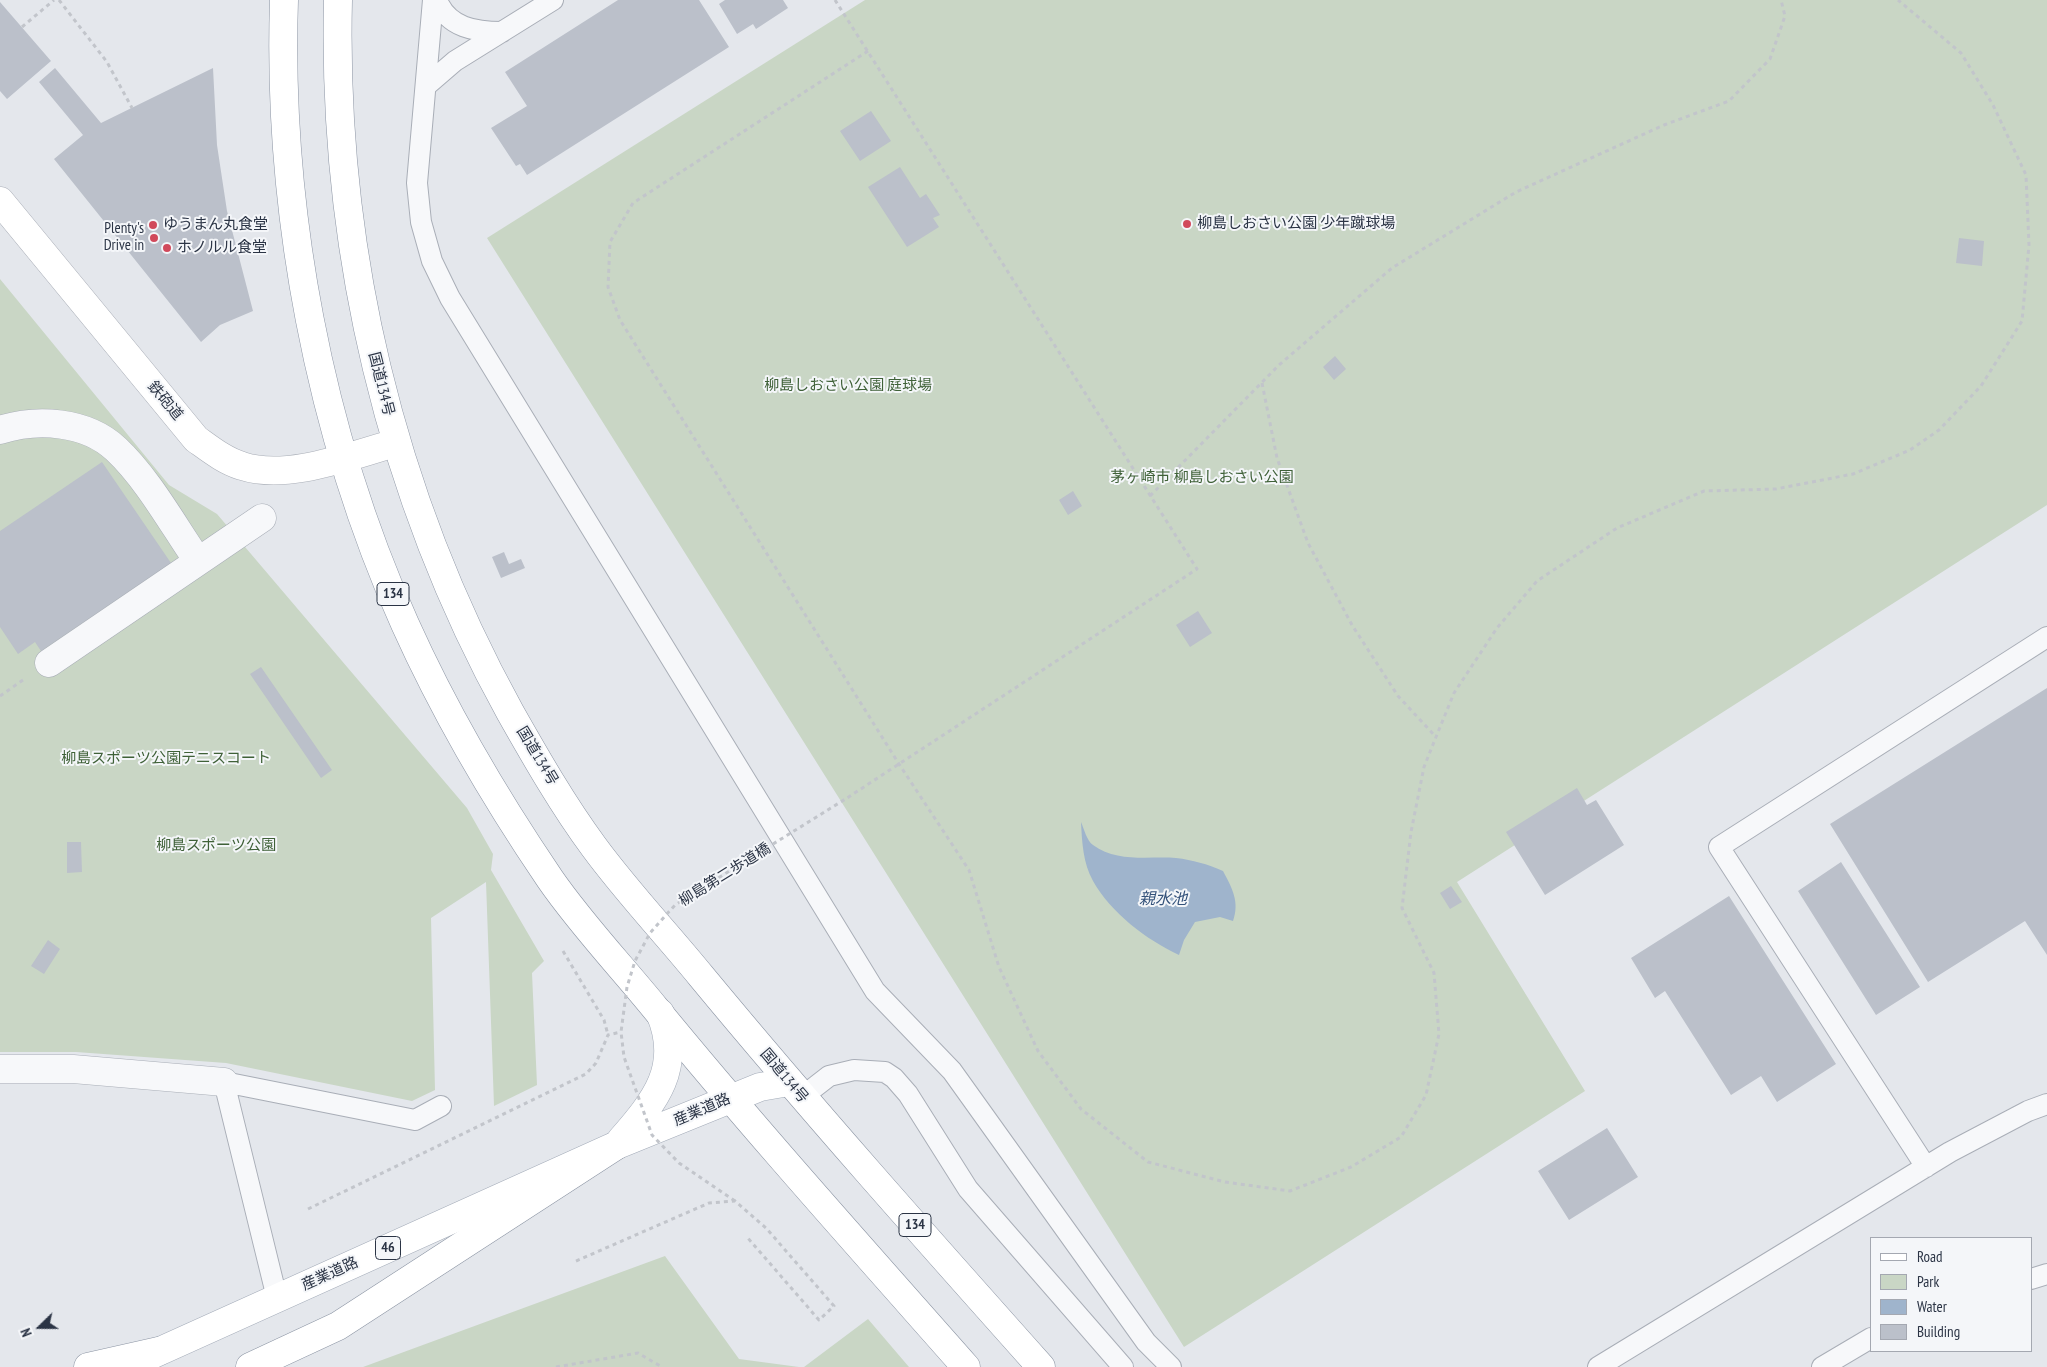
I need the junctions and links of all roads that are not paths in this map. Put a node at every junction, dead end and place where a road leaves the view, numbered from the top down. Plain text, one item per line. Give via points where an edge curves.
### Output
1 (284, 0) edge
2 (338, 0) edge
3 (435, 0) edge
4 (553, 0) edge
5 (502, 32) junction
6 (426, 86) junction
7 (0, 201) edge
8 (0, 430) edge
9 (396, 443) junction
10 (345, 457) junction
11 (262, 518) dead end
12 (198, 561) junction
13 (2047, 637) edge
14 (49, 663) dead end
15 (660, 1013) junction
16 (0, 1069) edge
17 (224, 1082) junction
18 (795, 1090) junction
19 (730, 1098) junction
20 (2047, 1104) edge
21 (441, 1106) dead end
22 (617, 1145) junction
23 (1926, 1167) junction
24 (2047, 1274) edge
25 (2032, 1279) edge
26 (277, 1298) junction
27 (1870, 1339) edge
28 (159, 1351) junction
29 (88, 1367) edge
30 (126, 1367) edge
31 (250, 1367) edge
32 (966, 1367) edge
33 (1041, 1367) edge
34 (1123, 1367) edge
35 (1171, 1367) edge
36 (1598, 1367) edge
37 (1822, 1367) edge

1 - 10 main road, 134 via 282,48 286,131 298,244 315,341
2 - 9 main road, 国道134号 / 134 via 340,124 355,263
3 - 5 lane via 448,18 460,26
3 - 6 lane
4 - 5 lane
5 - 6 lane via 455,61
6 - 35 lane via 417,183 421,222 432,261 450,298 875,991 952,1071 1146,1342
7 - 10 main road, 鉄砲道 via 196,439 243,467 302,468
8 - 12 street via 24,423 53,423 88,432 116,448
9 - 10 main road, 鉄砲道
9 - 18 main road, 国道134号 / 134 via 452,596 492,680 535,756 594,847
10 - 15 main road, 134 via 368,531 405,624 491,788 553,883
11 - 12 street
12 - 14 street
13 - 23 lane via 1719,847
15 - 19 main road, 134
15 - 22 main road, 産業道路 / 46 via 667,1029 667,1071 650,1108
16 - 17 street via 73,1069
17 - 21 lane via 415,1120
17 - 26 lane
18 - 19 main road, 産業道路 / 46 via 760,1087
18 - 33 main road, 国道134号 / 134
18 - 34 lane via 854,1070 885,1072 894,1078 908,1094 968,1188
19 - 22 main road, 産業道路 / 46
19 - 32 main road, 134
20 - 23 lane via 2028,1111
22 - 26 main road, 産業道路 / 46
22 - 31 main road via 338,1326
23 - 36 lane
24 - 25 lane
26 - 28 main road, 産業道路 / 46
27 - 37 lane
28 - 29 main road
28 - 30 main road, 産業道路 / 46

